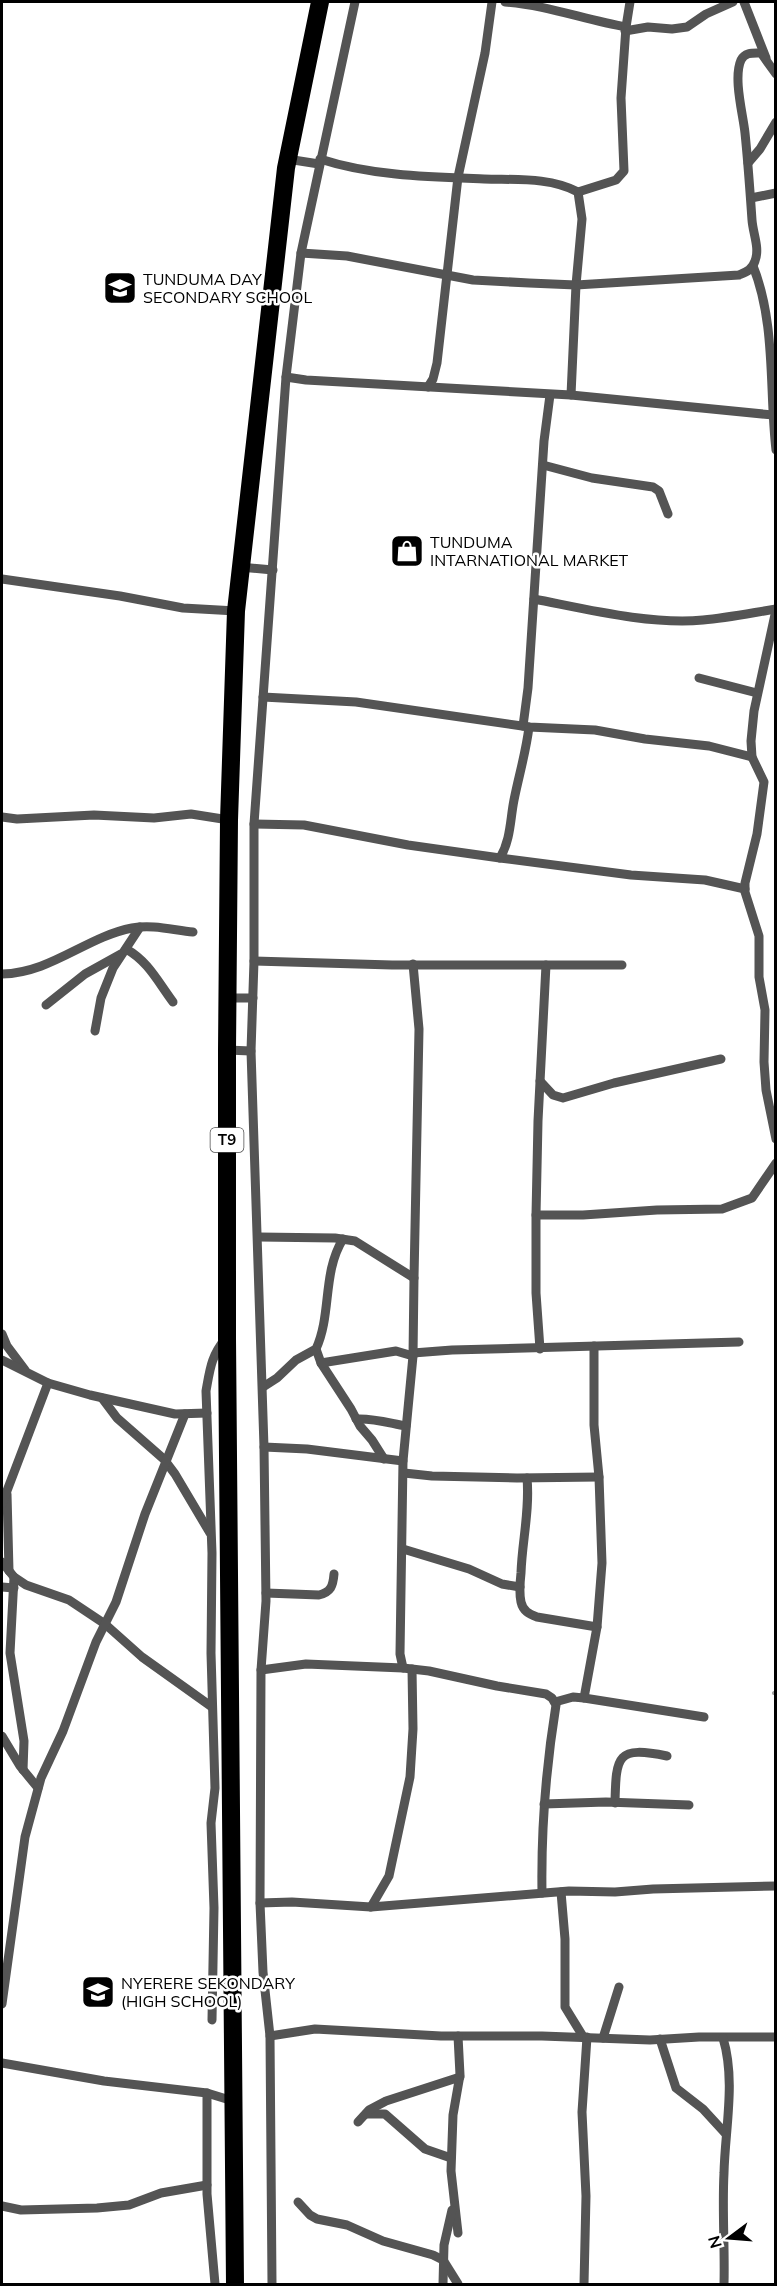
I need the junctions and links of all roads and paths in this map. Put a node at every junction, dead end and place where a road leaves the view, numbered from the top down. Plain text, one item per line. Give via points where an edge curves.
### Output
1 (320, 2) edge
2 (355, 2) edge
3 (492, 2) edge
4 (505, 2) edge
5 (630, 2) edge
6 (733, 2) edge
7 (744, 2) edge
8 (626, 29) junction
9 (766, 58) junction
10 (776, 75) edge
11 (776, 122) edge
12 (287, 159) junction
13 (320, 161) junction
14 (748, 163) junction
15 (458, 177) junction
16 (578, 192) junction
17 (776, 193) edge
18 (751, 198) junction
19 (301, 253) junction
20 (753, 266) junction
21 (447, 275) junction
22 (576, 285) junction
23 (286, 377) junction
24 (428, 387) junction
25 (550, 395) junction
26 (571, 395) junction
27 (774, 412) edge
28 (776, 450) edge
29 (543, 465) junction
30 (668, 514) dead end
31 (240, 567) junction
32 (273, 570) junction
33 (2, 579) edge
34 (534, 599) junction
35 (776, 609) edge
36 (236, 610) junction
37 (699, 678) dead end
38 (757, 693) junction
39 (263, 697) junction
40 (526, 726) junction
41 (752, 757) junction
42 (2, 818) edge
43 (229, 820) junction
44 (254, 824) junction
45 (500, 858) junction
46 (745, 889) junction
47 (140, 927) junction
48 (193, 932) dead end
49 (124, 951) junction
50 (254, 961) junction
51 (413, 964) junction
52 (546, 965) junction
53 (622, 965) dead end
54 (2, 974) edge
55 (227, 998) junction
56 (253, 998) junction
57 (173, 1002) dead end
58 (46, 1005) dead end
59 (95, 1031) dead end
60 (227, 1050) junction
61 (251, 1051) junction
62 (721, 1059) dead end
63 (540, 1081) junction
64 (776, 1140) edge
65 (776, 1163) edge
66 (536, 1215) junction
67 (259, 1237) junction
68 (343, 1239) junction
69 (414, 1278) junction
70 (2, 1334) edge
71 (227, 1338) junction
72 (739, 1342) dead end
73 (594, 1346) junction
74 (540, 1348) junction
75 (316, 1349) junction
76 (413, 1354) junction
77 (2, 1360) edge
78 (321, 1364) junction
79 (27, 1372) junction
80 (48, 1383) junction
81 (263, 1387) junction
82 (102, 1398) junction
83 (207, 1413) junction
84 (185, 1414) junction
85 (356, 1419) junction
86 (406, 1426) junction
87 (264, 1447) junction
88 (384, 1459) junction
89 (403, 1461) junction
90 (166, 1462) junction
91 (404, 1473) junction
92 (599, 1477) junction
93 (527, 1478) junction
94 (7, 1491) junction
95 (2, 1504) edge
96 (211, 1535) junction
97 (403, 1549) junction
98 (2, 1562) edge
99 (12, 1574) junction
100 (334, 1574) dead end
101 (2, 1587) edge
102 (520, 1587) junction
103 (14, 1588) junction
104 (266, 1593) junction
105 (105, 1624) junction
106 (597, 1627) junction
107 (408, 1668) junction
108 (261, 1670) junction
109 (584, 1698) junction
110 (555, 1702) junction
111 (212, 1707) junction
112 (704, 1717) dead end
113 (2, 1736) edge
114 (667, 1756) dead end
115 (23, 1770) junction
116 (38, 1788) junction
117 (615, 1803) junction
118 (544, 1804) junction
119 (689, 1805) dead end
120 (776, 1886) edge
121 (561, 1892) junction
122 (542, 1893) junction
123 (260, 1903) junction
124 (371, 1906) junction
125 (619, 1988) dead end
126 (2, 2004) edge
127 (212, 2020) dead end
128 (270, 2036) junction
129 (458, 2036) junction
130 (586, 2037) junction
131 (776, 2037) edge
132 (603, 2038) junction
133 (723, 2038) junction
134 (660, 2039) junction
135 (2, 2063) edge
136 (460, 2077) junction
137 (207, 2093) junction
138 (233, 2101) junction
139 (366, 2114) junction
140 (358, 2122) dead end
141 (725, 2133) junction
142 (451, 2158) junction
143 (207, 2186) junction
144 (298, 2202) dead end
145 (2, 2205) edge
146 (454, 2207) junction
147 (458, 2234) dead end
148 (443, 2260) junction
149 (215, 2284) edge
150 (235, 2284) edge
151 (272, 2284) edge
152 (443, 2284) edge
153 (458, 2284) edge
154 (584, 2284) edge
155 (724, 2284) edge

1 - 12 highway, T9
2 - 13 street
3 - 15 street
4 - 8 street via 549,8
5 - 8 street
6 - 8 street via 687,27
7 - 9 street
8 - 16 street via 621,98 624,171 616,180
9 - 10 street
9 - 14 street via 761,53 745,55 739,72
11 - 14 street
12 - 13 street
12 - 31 highway, T9
13 - 15 street via 435,178
13 - 19 street
14 - 18 street
15 - 16 street via 563,184
15 - 21 street
16 - 22 street via 582,219
17 - 18 street
18 - 20 street via 757,244
19 - 21 street via 347,256
19 - 23 street
20 - 22 street via 739,275
20 - 27 street via 766,321
21 - 22 street
21 - 24 street via 437,363
22 - 26 street
23 - 24 street
23 - 32 street
24 - 25 street
25 - 26 street
25 - 29 street
26 - 27 street
27 - 28 street
29 - 30 street via 592,478 652,487 659,491
29 - 34 street
31 - 32 street
31 - 36 highway, T9
32 - 39 street
33 - 36 street via 183,608
34 - 35 street via 602,613 661,619 701,620
34 - 40 street
35 - 38 street
36 - 43 highway, T9
37 - 38 street
38 - 41 street
39 - 40 street via 356,702
39 - 44 street
40 - 41 street via 595,730 709,746
40 - 45 street via 526,752 510,833
41 - 46 street via 764,782
42 - 43 street via 154,818 191,814
43 - 55 highway, T9
44 - 45 street via 304,825
44 - 50 street
45 - 46 street via 705,880
46 - 64 street via 759,936 766,1090
47 - 48 street
47 - 49 street
47 - 54 street via 96,940 64,958
49 - 57 street via 141,958
49 - 58 street via 85,974
49 - 59 street via 101,998
50 - 51 street
50 - 56 street
51 - 52 street
51 - 69 street via 419,1029
52 - 53 street
52 - 63 street
55 - 56 street
55 - 60 highway, T9
56 - 61 street
60 - 61 street
60 - 71 highway, T9
61 - 67 street
62 - 63 street via 564,1098 553,1095
63 - 66 street
65 - 66 street via 752,1198 722,1209
66 - 74 street
67 - 68 street
67 - 81 street
68 - 69 street via 355,1241
68 - 75 street via 330,1270 325,1320
69 - 76 street
70 - 79 street
71 - 83 street via 216,1350 210,1366
71 - 138 highway, T9
72 - 73 street
73 - 74 street
73 - 92 street via 594,1425
74 - 76 street
75 - 78 street
75 - 81 street
76 - 78 street via 396,1351
76 - 86 street
77 - 79 street
78 - 85 street
79 - 80 street
80 - 82 street
80 - 94 street
81 - 87 street
82 - 84 street
82 - 90 street via 117,1418
83 - 84 street
83 - 96 street
84 - 90 street
85 - 86 street
85 - 88 street
86 - 89 street
87 - 88 street
87 - 104 street
88 - 89 street
89 - 91 street
90 - 96 street
90 - 105 street
91 - 93 street
91 - 97 street
92 - 93 street
92 - 106 street via 602,1563
93 - 102 street
94 - 95 street
94 - 99 street
96 - 111 street
97 - 102 street
97 - 107 street via 400,1654
98 - 99 street
99 - 103 street
99 - 105 street via 26,1585 69,1600
100 - 104 street via 327,1593
101 - 103 street
102 - 106 street via 520,1601 528,1614
103 - 115 street via 10,1653 24,1741
104 - 108 street
105 - 111 street via 142,1657
105 - 116 street
106 - 109 street
107 - 108 street via 306,1664
107 - 110 street via 546,1694
107 - 124 street via 413,1729 410,1777 389,1876
108 - 123 street
109 - 110 street
109 - 112 street
110 - 118 street
111 - 127 street
113 - 115 street
114 - 117 street via 640,1750 627,1753 617,1768
115 - 116 street
116 - 126 street via 25,1837
117 - 118 street
117 - 119 street
118 - 122 street
120 - 121 street
121 - 122 street
121 - 130 street via 565,2007
122 - 124 street
123 - 124 street
123 - 128 street
125 - 132 street
128 - 129 street via 315,2030
128 - 151 street
129 - 130 street
129 - 136 street
130 - 132 street
130 - 154 street via 582,2112 586,2196
131 - 133 street
132 - 134 street
133 - 134 street
133 - 141 street via 729,2069
134 - 141 street via 676,2088
135 - 137 street via 104,2081
136 - 139 street via 386,2101
136 - 142 street
137 - 138 street
137 - 143 street
138 - 150 highway, T9
139 - 140 street
139 - 142 street via 385,2114 425,2149
141 - 155 street
142 - 146 street
143 - 145 street via 161,2193 129,2205 97,2208 21,2210
143 - 149 street
144 - 148 street via 317,2219 347,2225
146 - 147 street
146 - 148 street
148 - 152 street
148 - 153 street

